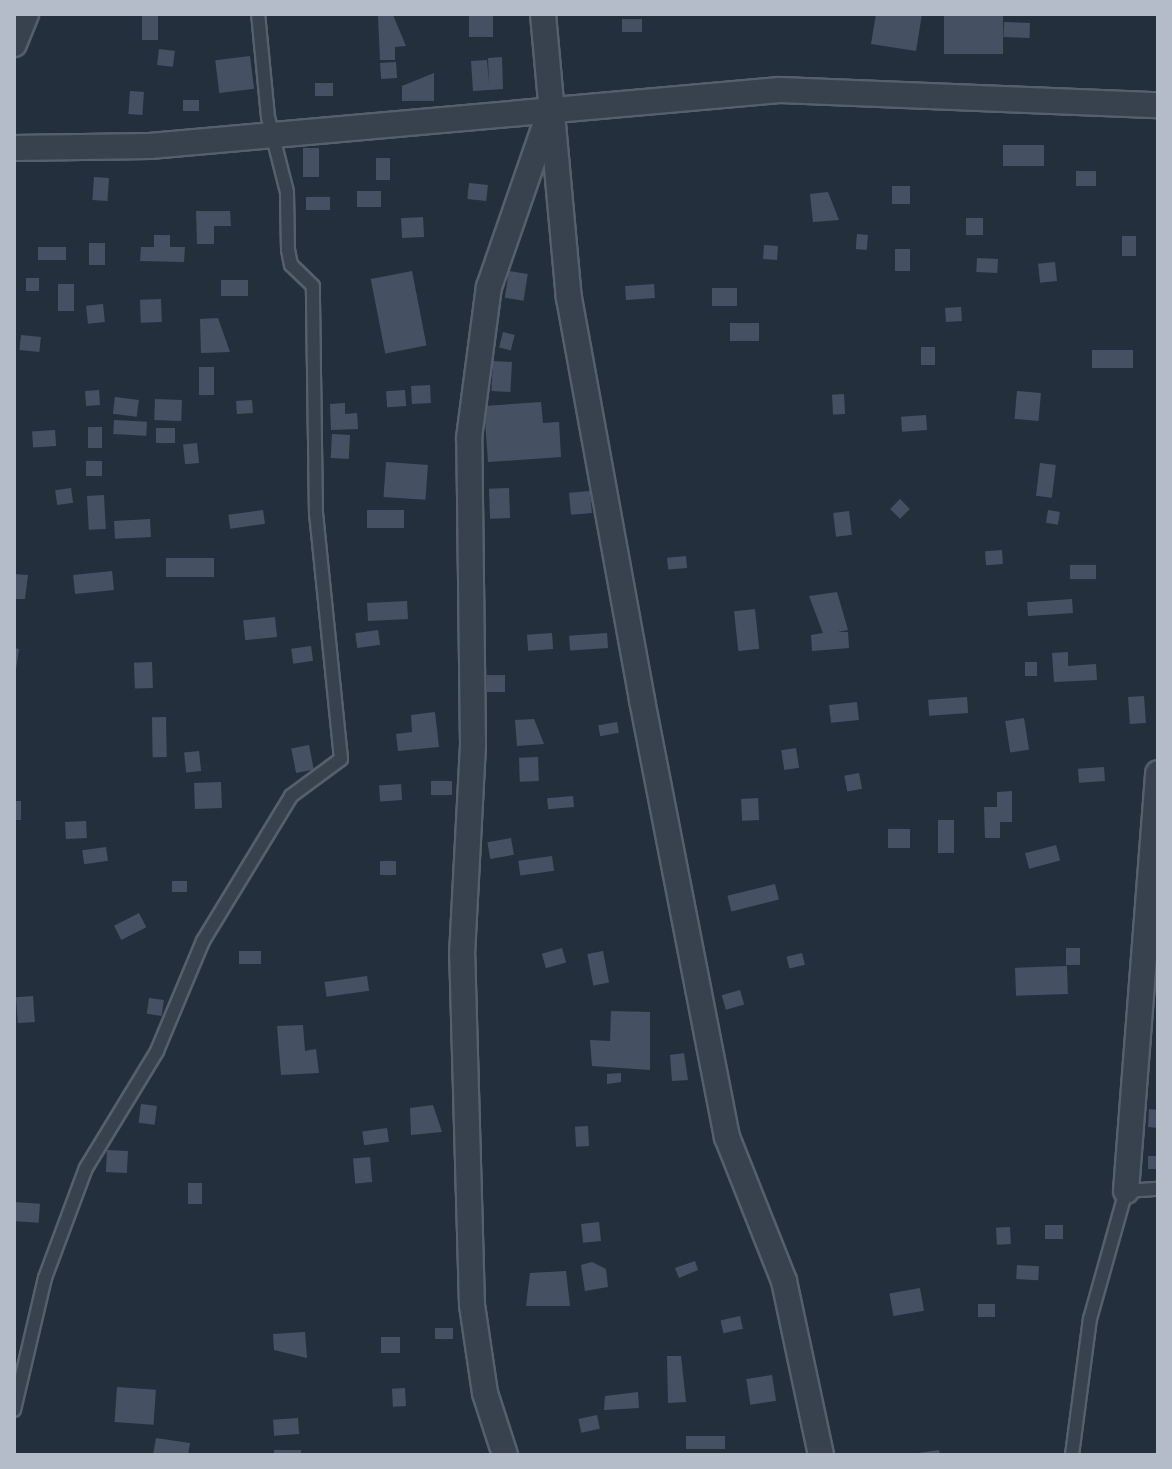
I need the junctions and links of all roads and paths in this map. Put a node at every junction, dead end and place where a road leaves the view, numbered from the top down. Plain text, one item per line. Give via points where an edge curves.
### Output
1 (26, 14) edge
2 (258, 14) edge
3 (543, 14) edge
4 (14, 44) edge
5 (1158, 105) edge
6 (550, 111) junction
7 (274, 135) junction
8 (14, 148) edge
9 (1158, 773) edge
10 (1155, 917) edge
11 (1158, 1189) edge
12 (1126, 1191) junction
13 (14, 1410) edge
14 (505, 1455) edge
15 (821, 1455) edge
16 (1072, 1455) edge

1 - 4 street
2 - 7 lane
3 - 6 street
5 - 6 street via 780,90
6 - 7 street
6 - 14 street via 489,287 469,438 473,744 462,955 471,1291 485,1393
6 - 15 street via 569,298 727,1137 784,1281
7 - 8 street
7 - 13 lane via 291,265 313,286 316,514 341,759 291,796 203,941 157,1051 86,1168 45,1278
9 - 10 street
10 - 12 street
11 - 12 lane
12 - 16 lane via 1090,1319

